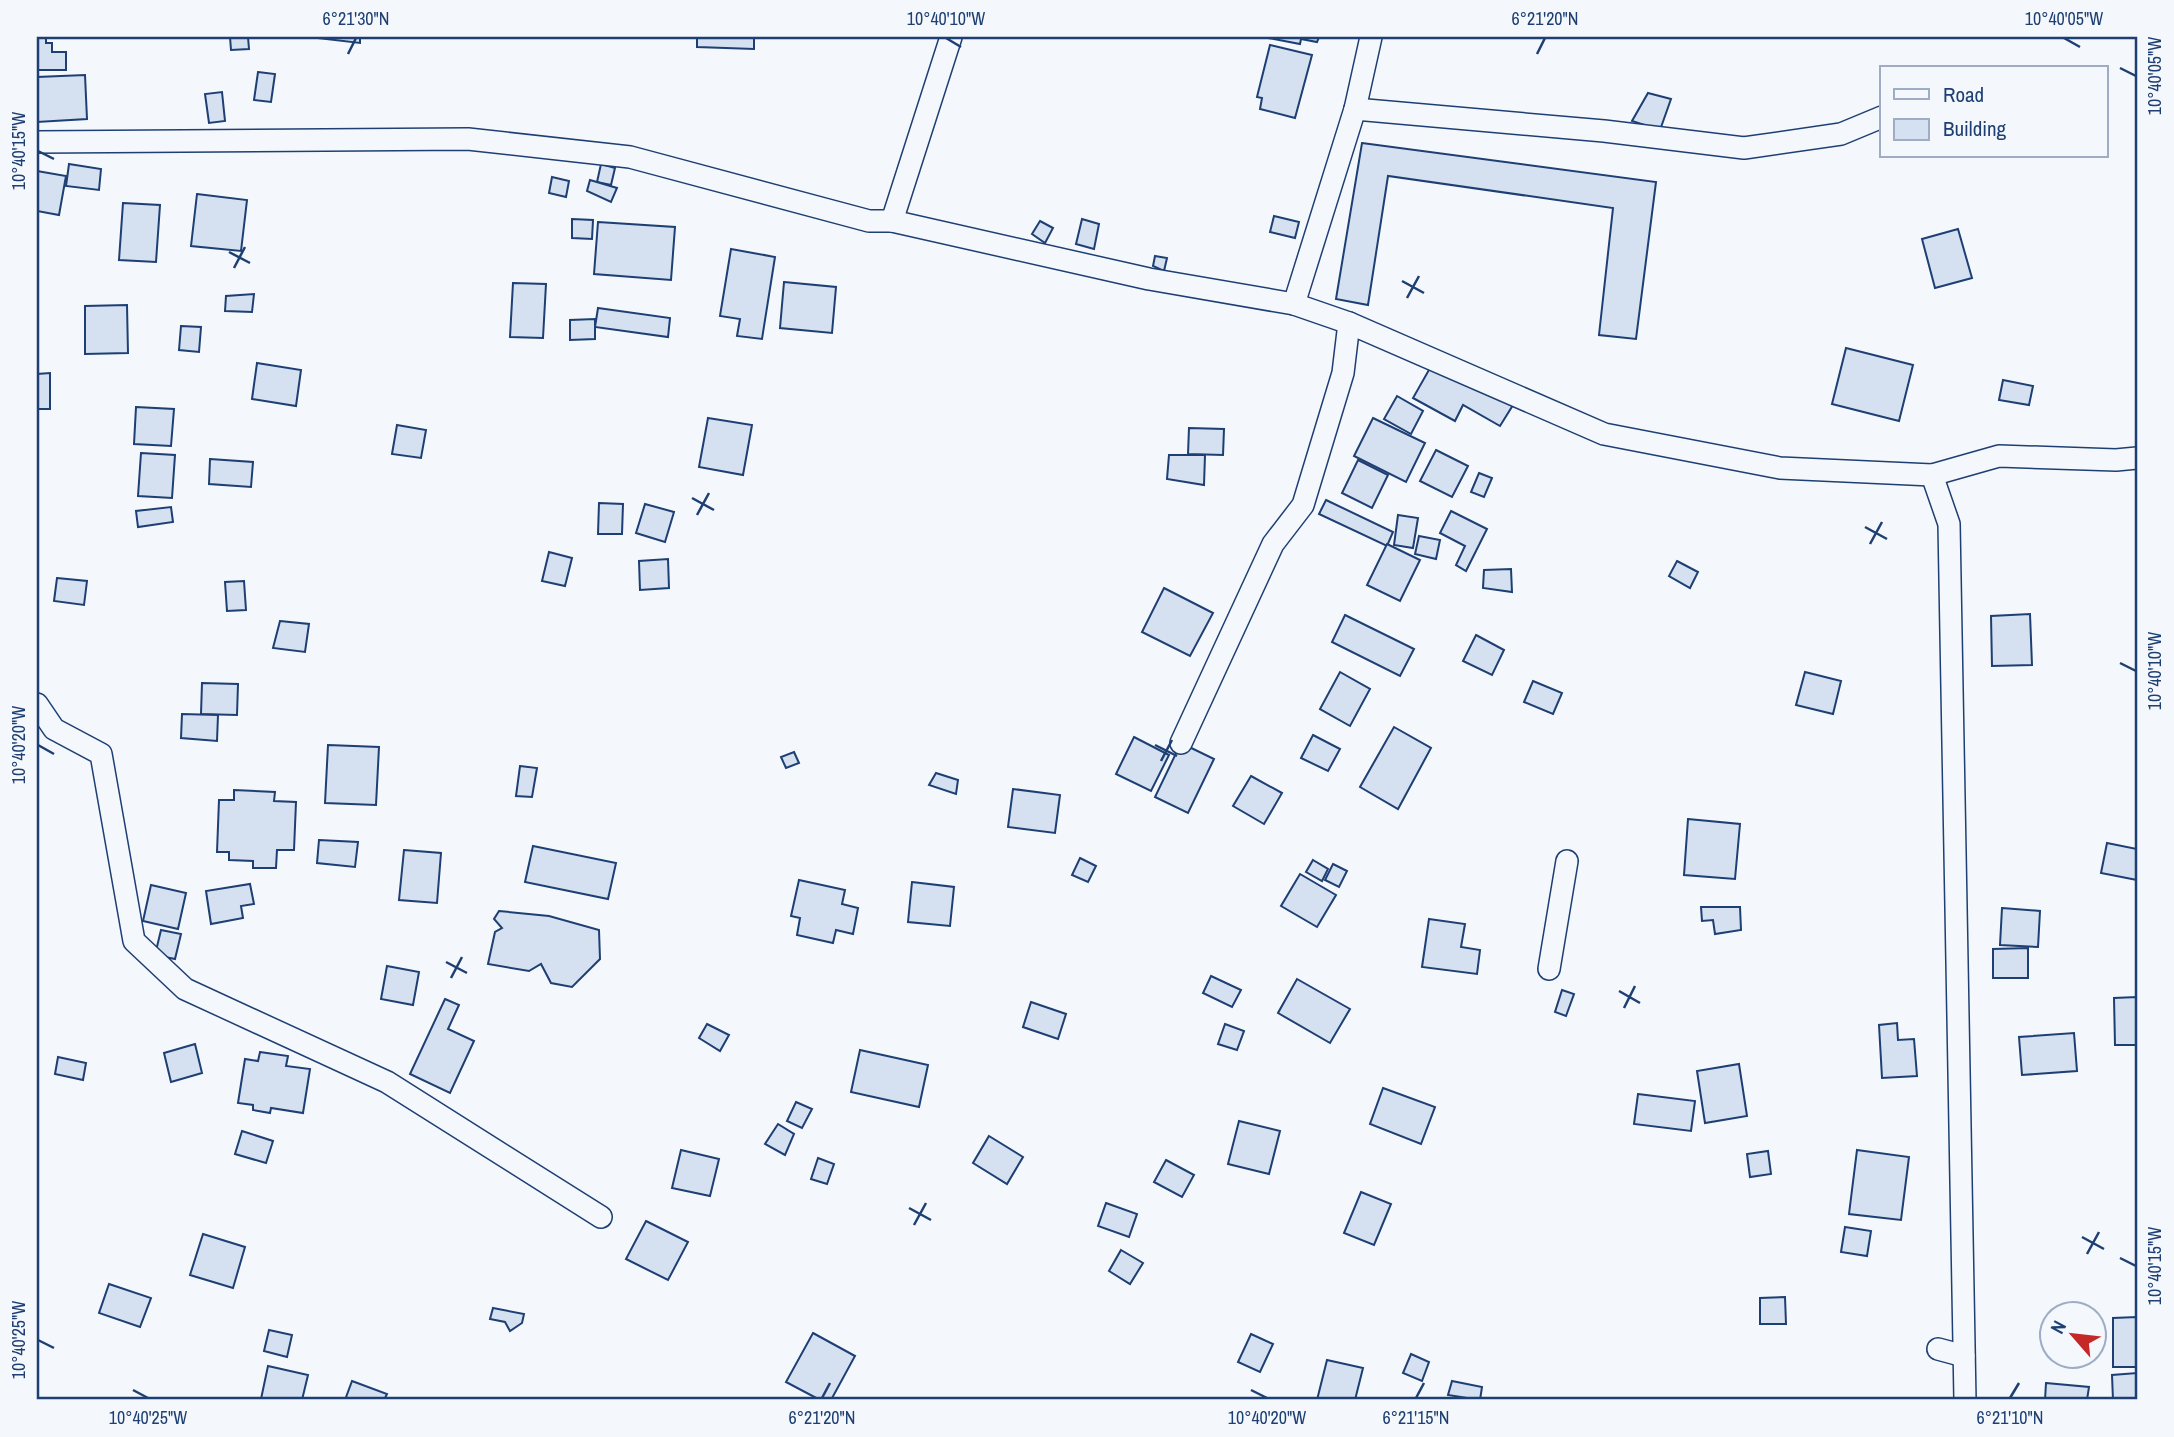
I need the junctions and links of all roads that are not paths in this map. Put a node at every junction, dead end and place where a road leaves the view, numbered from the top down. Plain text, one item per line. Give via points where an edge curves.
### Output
1 (951, 37) edge
2 (1371, 37) edge
3 (1355, 109) junction
4 (1880, 118) edge
5 (37, 142) edge
6 (892, 220) junction
7 (1294, 304) junction
8 (1349, 323) junction
9 (2137, 458) edge
10 (1932, 475) junction
11 (37, 704) edge
12 (1181, 743) dead end
13 (1567, 861) dead end
14 (1549, 969) dead end
15 (601, 1217) dead end
16 (1938, 1349) dead end
17 (1964, 1356) junction
18 (1965, 1400) edge

1 - 6 street
2 - 3 street
3 - 4 street via 1744,148 1841,134
3 - 7 street
5 - 6 street via 468,139 630,157 869,220
6 - 7 street via 1149,279
7 - 8 street
8 - 10 street via 1604,434 1780,468
8 - 12 street via 1343,373 1303,505 1273,544
9 - 10 street via 1999,456
10 - 17 street via 1949,523
11 - 15 street via 54,729 101,754 134,941 185,989 387,1082
13 - 14 street
16 - 17 street
17 - 18 street

